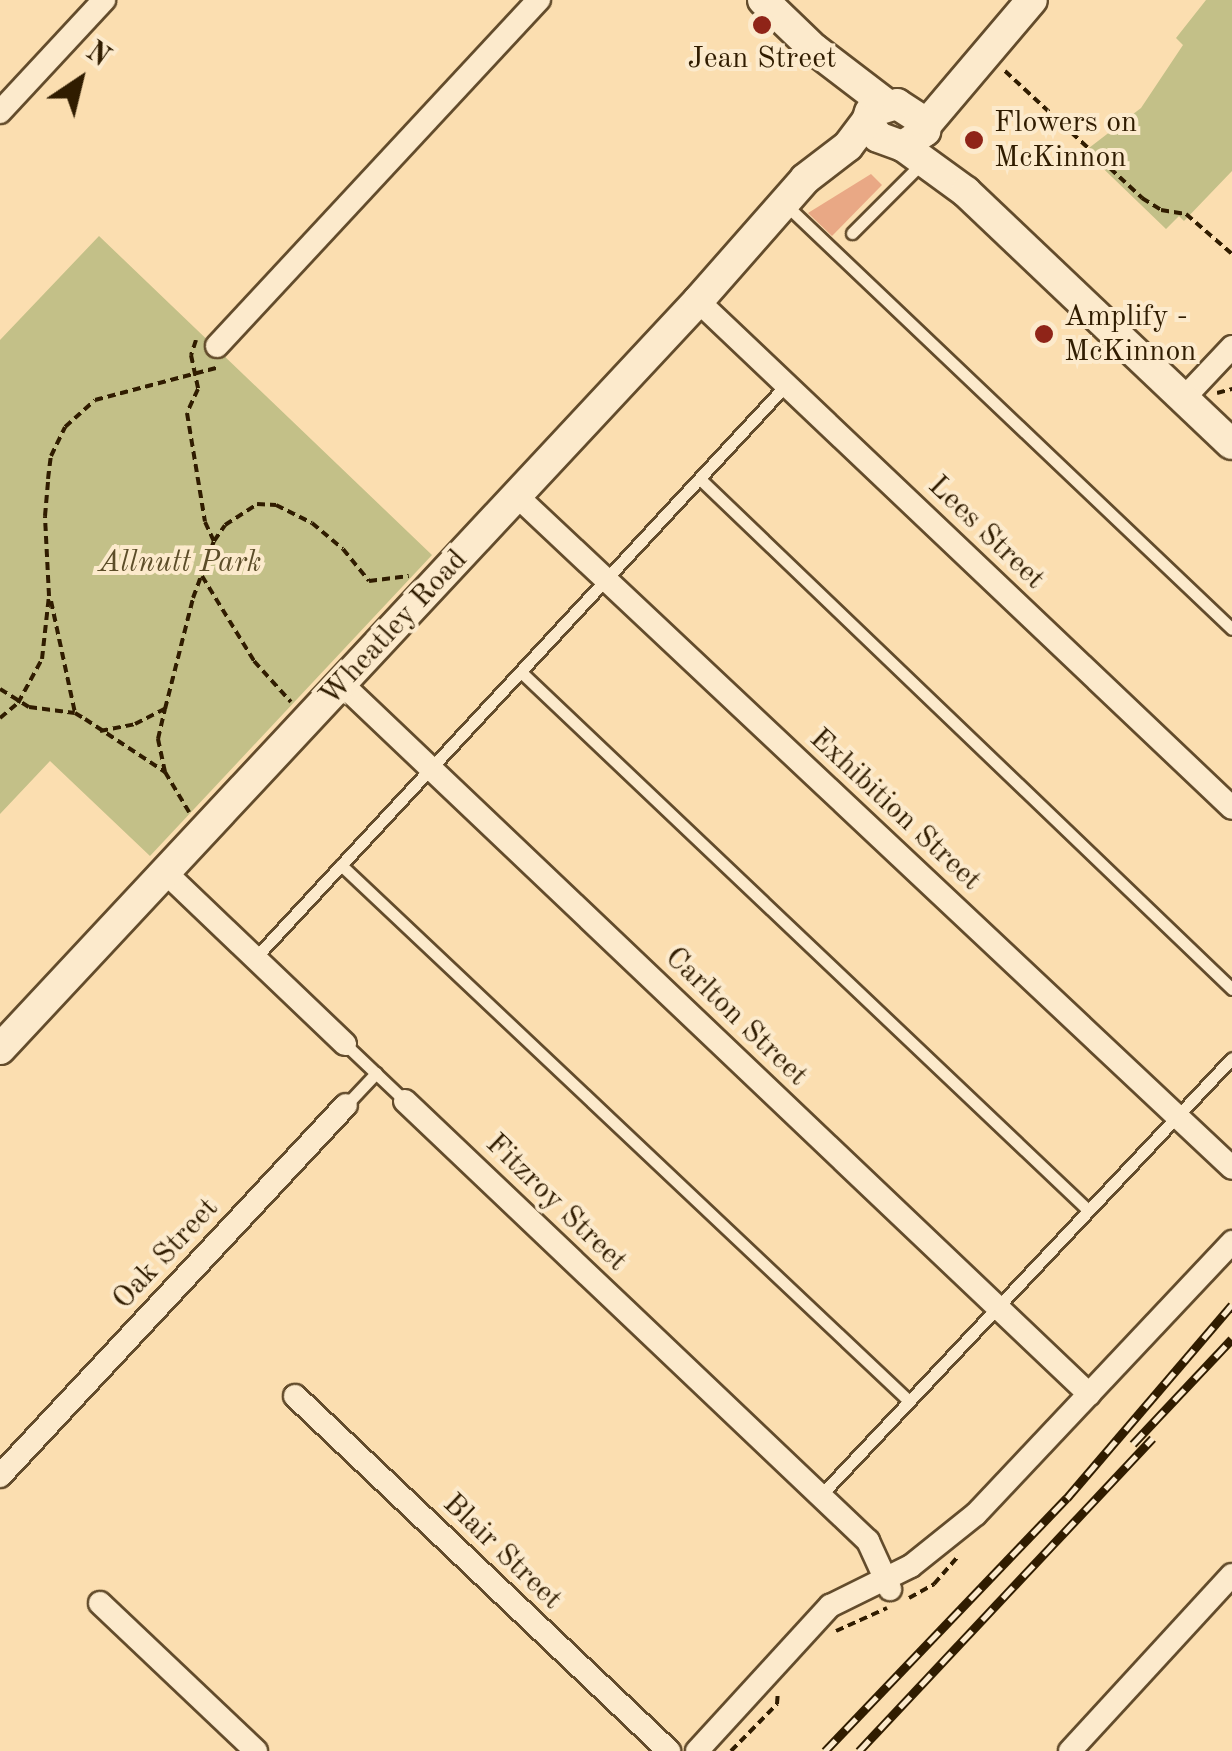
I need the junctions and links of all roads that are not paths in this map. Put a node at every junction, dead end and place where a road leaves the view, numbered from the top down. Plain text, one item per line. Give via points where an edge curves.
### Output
1 (104, 0) edge
2 (540, 0) edge
3 (763, 0) edge
4 (1024, 9) edge
5 (0, 112) edge
6 (899, 129) junction
7 (786, 205) junction
8 (852, 234) dead end
9 (698, 301) junction
10 (1232, 346) edge
11 (216, 347) road end
12 (786, 385) junction
13 (1184, 398) junction
14 (1232, 444) edge
15 (700, 479) junction
16 (517, 496) junction
17 (607, 580) junction
18 (1232, 629) edge
19 (521, 672) junction
20 (342, 684) junction
21 (432, 768) junction
22 (1232, 808) edge
23 (341, 865) junction
24 (166, 872) junction
25 (255, 958) junction
26 (1232, 989) edge
27 (345, 1044) joint
28 (0, 1049) edge
29 (1232, 1058) edge
30 (376, 1074) junction
31 (405, 1101) joint
32 (346, 1105) joint
33 (1177, 1117) junction
34 (1232, 1168) edge
35 (1088, 1210) junction
36 (1232, 1242) edge
37 (998, 1307) junction
38 (1088, 1394) junction
39 (294, 1396) dead end
40 (908, 1401) junction
41 (0, 1476) edge
42 (820, 1496) junction
43 (1232, 1575) edge
44 (888, 1583) junction
45 (100, 1603) dead end
46 (256, 1751) edge
47 (669, 1751) edge
48 (696, 1751) edge
49 (1070, 1751) edge

1 - 5 street
2 - 11 street
3 - 6 street
4 - 6 street, Wheatley Road
4 - 6 street, Wheatley Road via 986,54
6 - 7 street, Wheatley Road via 848,146 805,179
6 - 8 lane
6 - 13 street
7 - 9 street, Wheatley Road
7 - 18 lane
9 - 12 street, Lees Street
9 - 16 street, Wheatley Road
10 - 13 street
12 - 15 lane
12 - 22 street, Lees Street
13 - 14 street
15 - 17 lane
15 - 26 lane
16 - 17 street, Exhibition Street
16 - 20 street, Wheatley Road
17 - 19 lane
17 - 33 street, Exhibition Street
19 - 21 lane
19 - 35 lane
20 - 21 street, Carlton Street
20 - 24 street, Wheatley Road
21 - 23 lane
21 - 37 street, Carlton Street
23 - 25 lane
23 - 40 lane
24 - 25 street, Fitzroy Street
24 - 28 street, Wheatley Road
25 - 27 street, Fitzroy Street
27 - 30 lane, Fitzroy Street
29 - 33 lane
30 - 31 lane, Fitzroy Street
30 - 32 lane, Oak Street
31 - 42 street, Fitzroy Street
32 - 41 street, Oak Street
33 - 34 street, Exhibition Street
33 - 35 lane
35 - 37 lane
36 - 38 street
37 - 38 street, Carlton Street
37 - 40 lane
38 - 44 street via 926,1570
39 - 47 street, Blair Street
40 - 42 lane
42 - 44 street, Fitzroy Street via 868,1541
43 - 49 street
44 - 48 street via 803,1638
45 - 46 street

